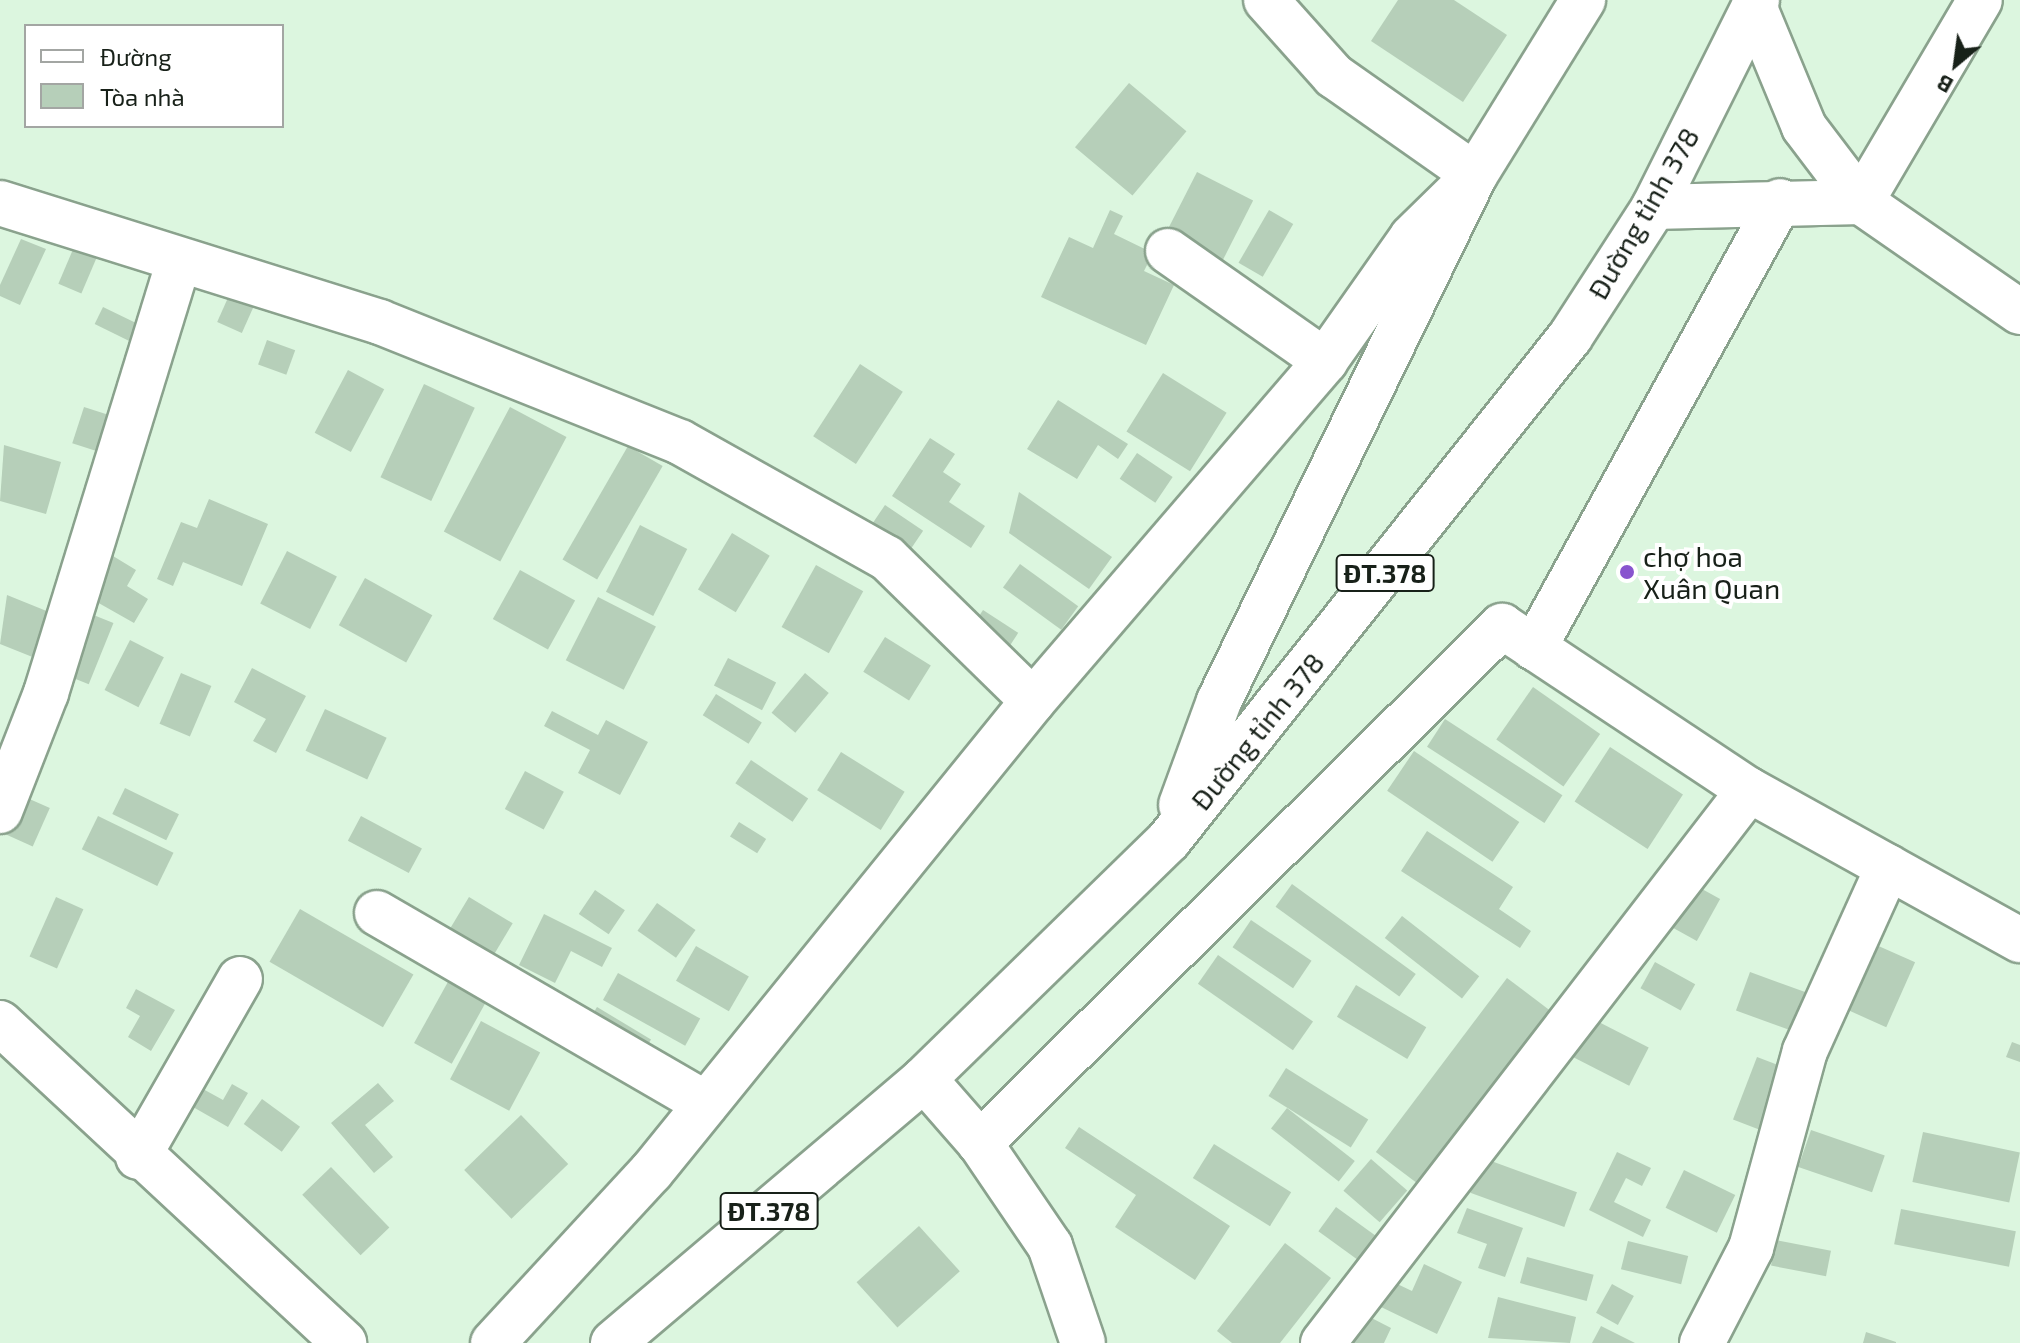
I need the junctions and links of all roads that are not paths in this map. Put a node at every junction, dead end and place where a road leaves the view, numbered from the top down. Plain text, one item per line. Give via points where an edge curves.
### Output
1 (1266, 0) edge
2 (1583, 0) edge
3 (1980, 0) edge
4 (1755, 3) edge
5 (1475, 175) junction
6 (1780, 201) junction
7 (1861, 202) junction
8 (0, 203) edge
9 (1654, 207) junction
10 (1168, 251) dead end
11 (179, 260) junction
12 (2020, 312) edge
13 (1325, 361) junction
14 (1534, 648) junction
15 (1033, 701) junction
16 (1749, 790) junction
17 (0, 811) edge
18 (1168, 841) junction
19 (1888, 867) junction
20 (377, 913) dead end
21 (2020, 940) edge
22 (240, 979) dead end
23 (0, 1023) edge
24 (924, 1079) junction
25 (706, 1104) junction
26 (980, 1143) junction
27 (138, 1157) junction
28 (344, 1343) edge
29 (493, 1343) edge
30 (613, 1343) edge
31 (1083, 1343) edge
32 (1323, 1343) edge
33 (1702, 1343) edge

1 - 5 street via 1334,76
2 - 5 street
3 - 7 street
4 - 7 street via 1804,127
4 - 9 street, Đường tỉnh 378 / ĐT.378
5 - 13 street via 1412,237
5 - 18 street via 1219,701
6 - 7 street
6 - 9 street
6 - 14 street
7 - 12 street
8 - 11 street
9 - 18 street, Đường tỉnh 378 / ĐT.378 via 1570,337 1490,442
10 - 13 street
11 - 15 street via 380,322 680,442 887,558
11 - 17 street via 46,693
13 - 15 street
14 - 16 street
14 - 26 street via 1502,626
15 - 25 street
16 - 19 street
16 - 32 street
18 - 24 street, Đường tỉnh 378 / ĐT.378
19 - 21 street
19 - 33 street via 1805,1051 1751,1248
20 - 25 street
22 - 27 street
23 - 27 street
24 - 26 street
24 - 30 street, Đường tỉnh 378 / ĐT.378
25 - 29 street
26 - 31 street via 1050,1246
27 - 28 street

